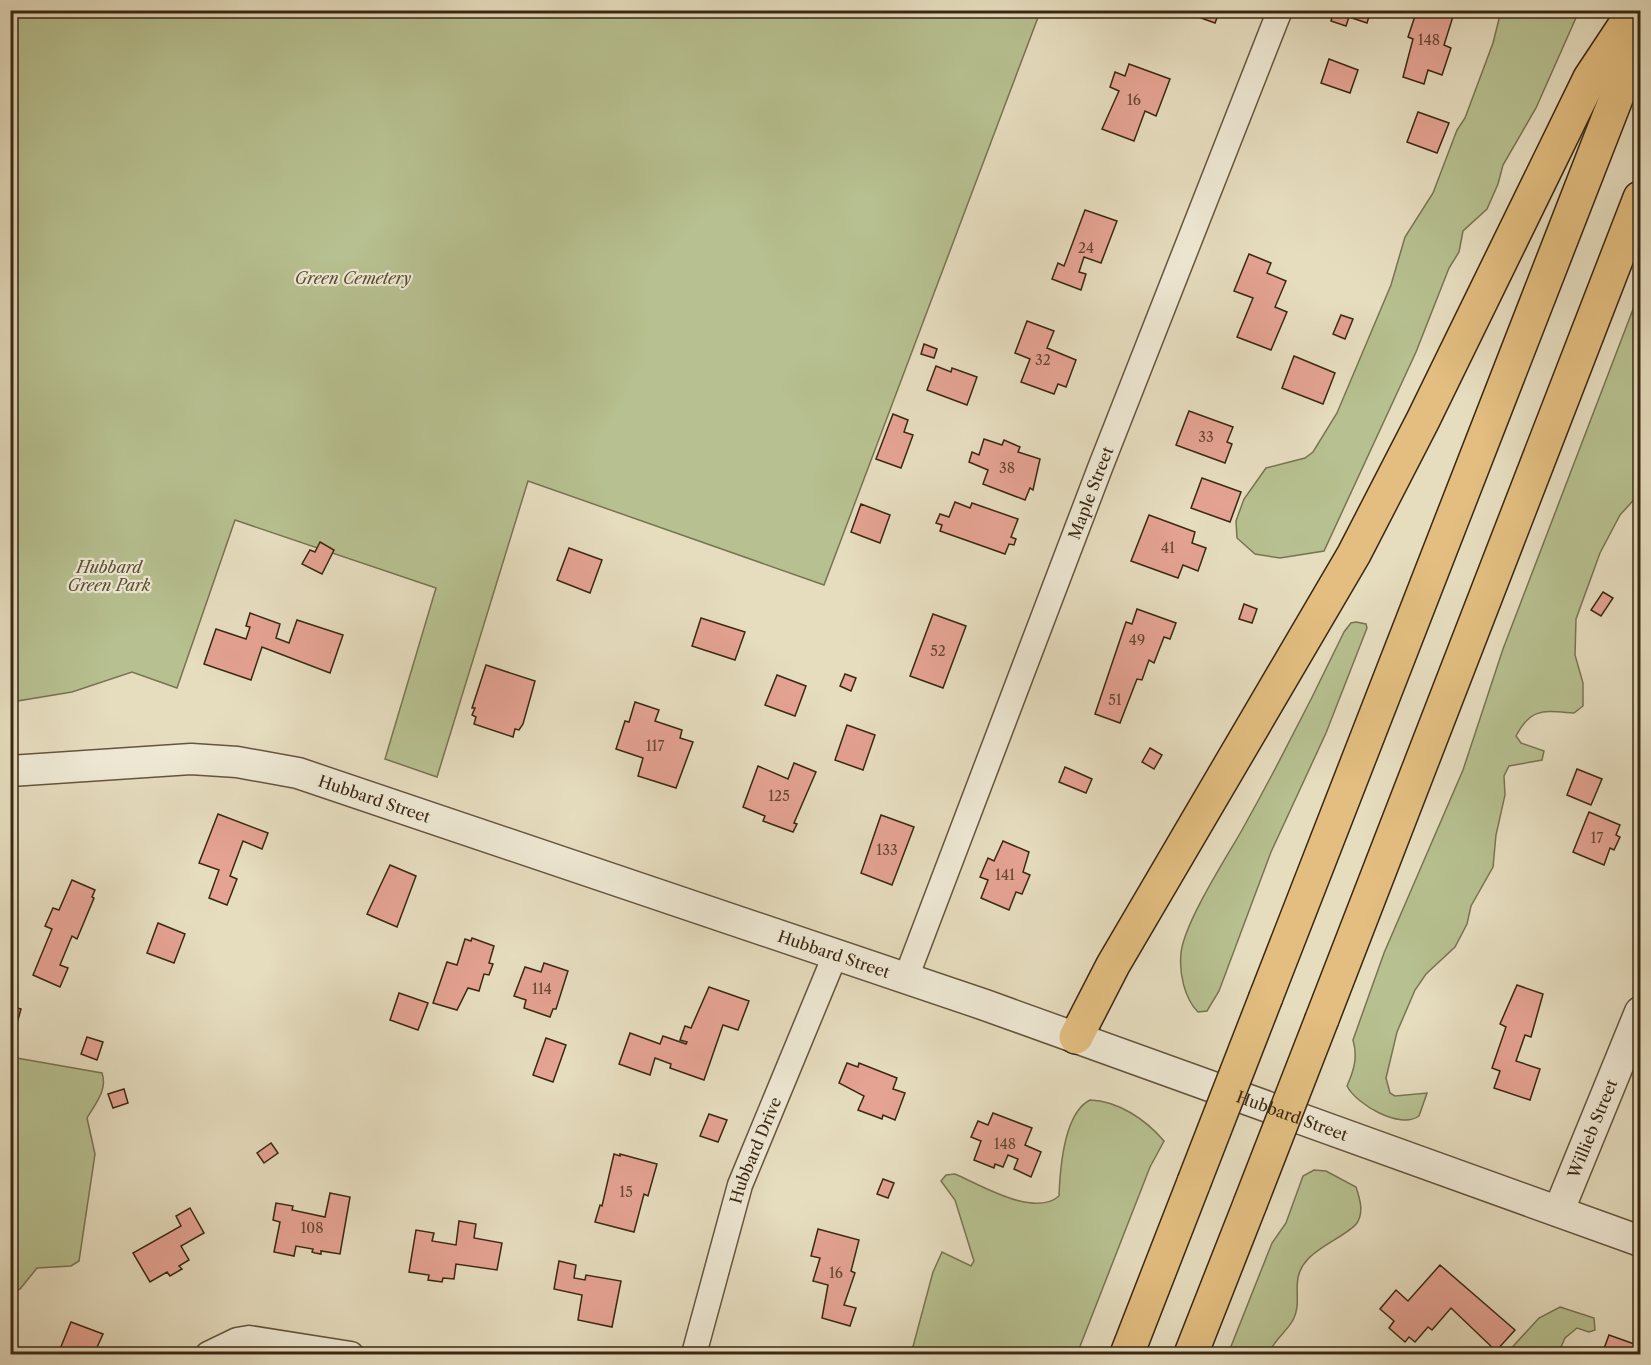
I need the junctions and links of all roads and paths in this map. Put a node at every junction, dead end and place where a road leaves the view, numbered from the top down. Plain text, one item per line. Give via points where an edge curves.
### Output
1 (1280, 10) edge
2 (1635, 10) edge
3 (1641, 37) edge
4 (1641, 198) edge
5 (10, 771) edge
6 (836, 953) junction
7 (906, 978) junction
8 (1641, 1012) edge
9 (1076, 1037) junction
10 (1559, 1210) junction
11 (1641, 1241) edge
12 (208, 1354) edge
13 (351, 1354) edge
14 (694, 1354) edge
15 (1127, 1354) edge
16 (1191, 1354) edge

1 - 7 street, Maple Street
2 - 9 highway via 1590,78 1354,554 1113,965
3 - 15 highway, bridge
4 - 16 highway, bridge
5 - 6 street, Hubbard Street via 191,759 268,766
6 - 7 street, Hubbard Street
6 - 14 street, Hubbard Drive via 740,1185
7 - 9 street, Hubbard Street
8 - 10 street, Willieb Street
9 - 10 street, Hubbard Street
10 - 11 street, Hubbard Street
12 - 13 street via 249,1338

